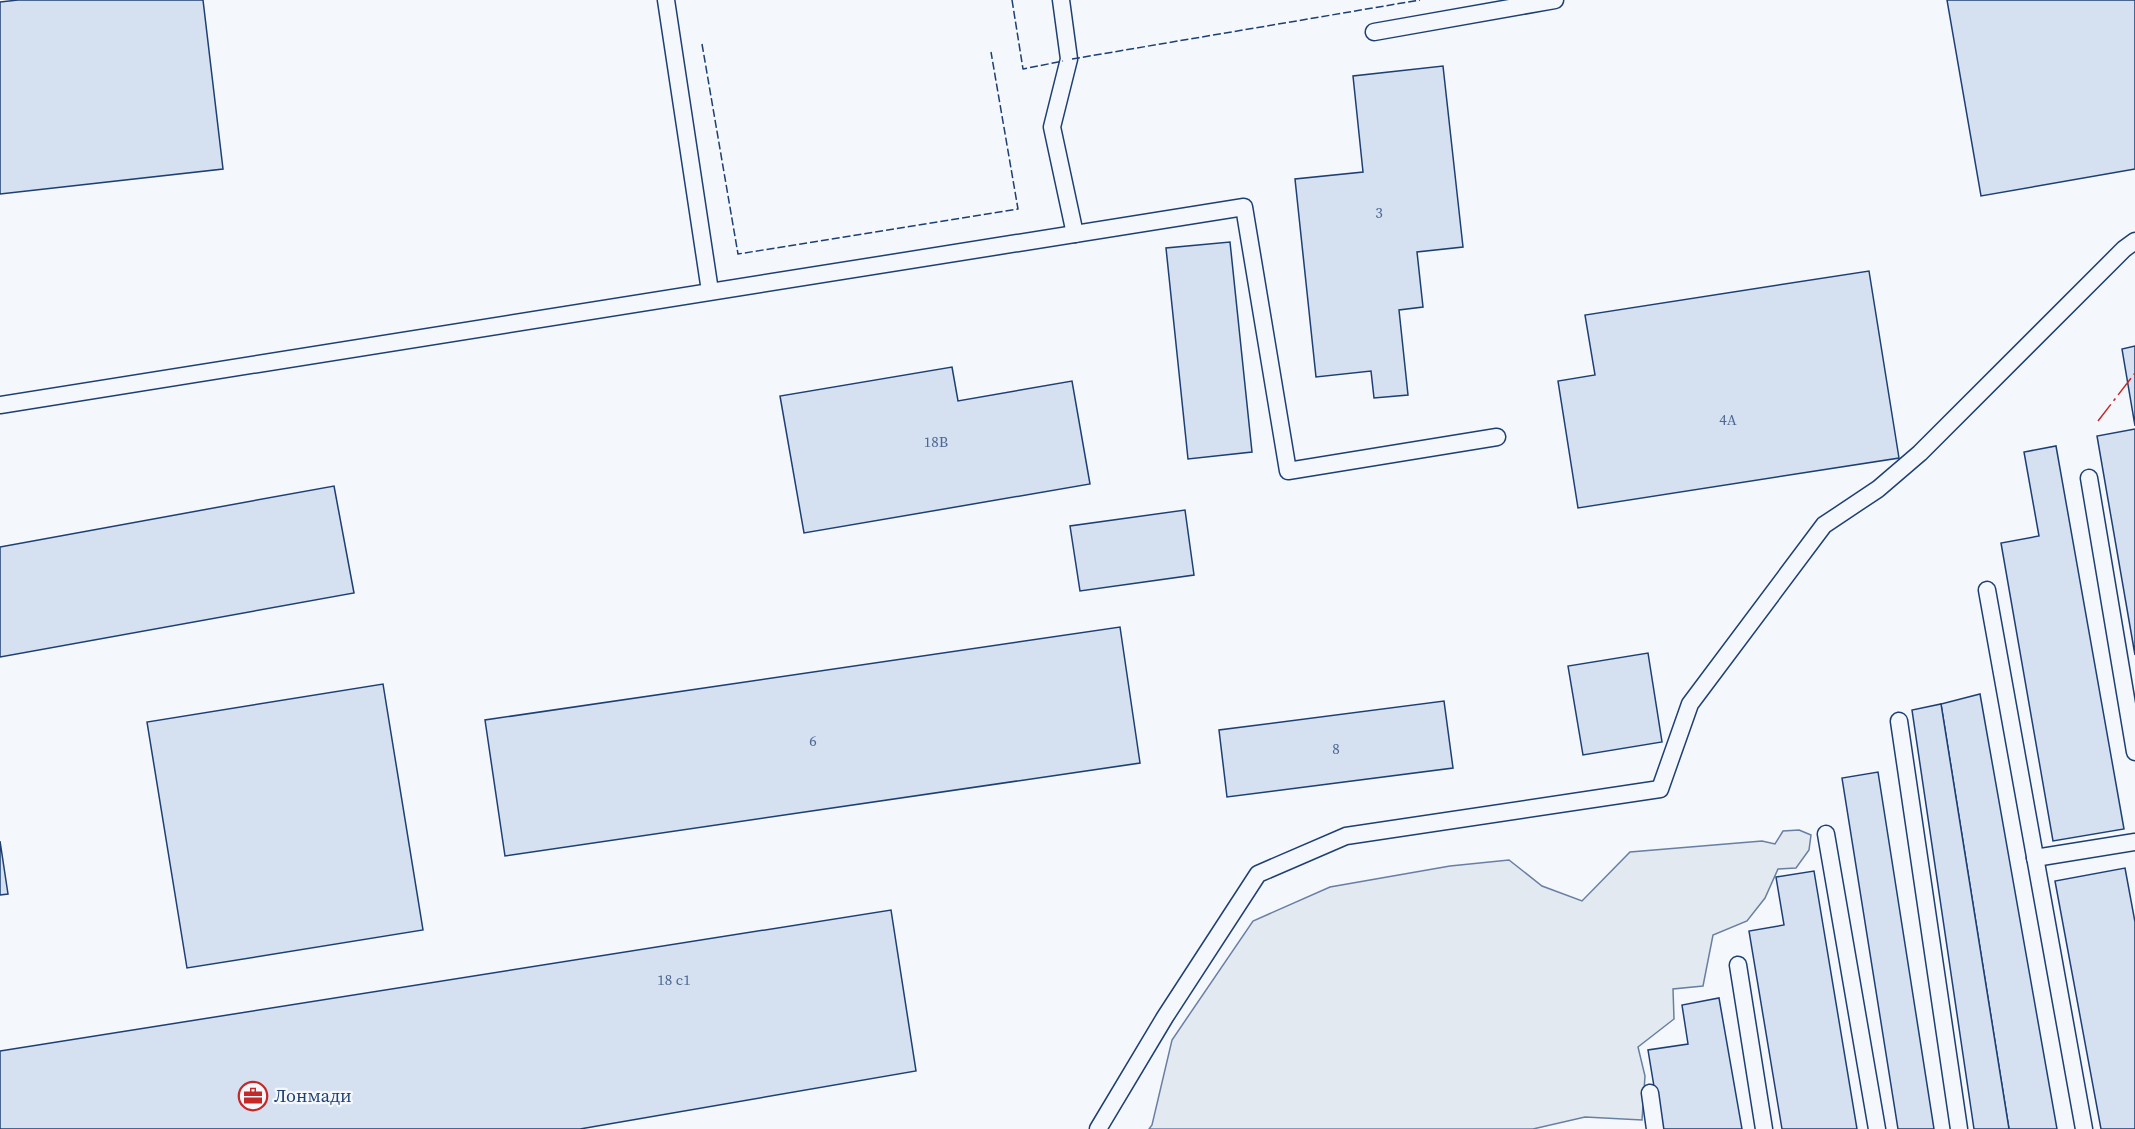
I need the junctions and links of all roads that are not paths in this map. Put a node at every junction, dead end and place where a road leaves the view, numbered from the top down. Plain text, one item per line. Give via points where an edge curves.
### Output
1 (666, 0) edge
2 (1061, 0) edge
3 (1555, 0) edge
4 (1374, 32) dead end
5 (1076, 234) junction
6 (2135, 241) edge
7 (710, 291) junction
8 (0, 405) edge
9 (1497, 437) dead end
10 (2088, 478) dead end
11 (1987, 590) dead end
12 (1899, 721) dead end
13 (2135, 752) edge
14 (1826, 834) dead end
15 (2135, 842) edge
16 (2035, 858) junction
17 (1738, 965) dead end
18 (1650, 1093) dead end
19 (1098, 1129) edge
20 (1655, 1129) edge
21 (1764, 1129) edge
22 (1877, 1129) edge
23 (1959, 1129) edge
24 (2084, 1129) edge

1 - 7 lane
2 - 5 lane via 1069,59 1052,128
3 - 4 lane
5 - 7 lane
5 - 9 lane via 1244,207 1288,471
6 - 19 lane via 1920,453 1878,489 1824,525 1690,704 1660,789 1346,836 1258,874
7 - 8 lane
10 - 13 lane
11 - 16 lane
12 - 23 lane
14 - 22 lane
15 - 16 lane
16 - 24 lane
17 - 21 lane
18 - 20 lane

